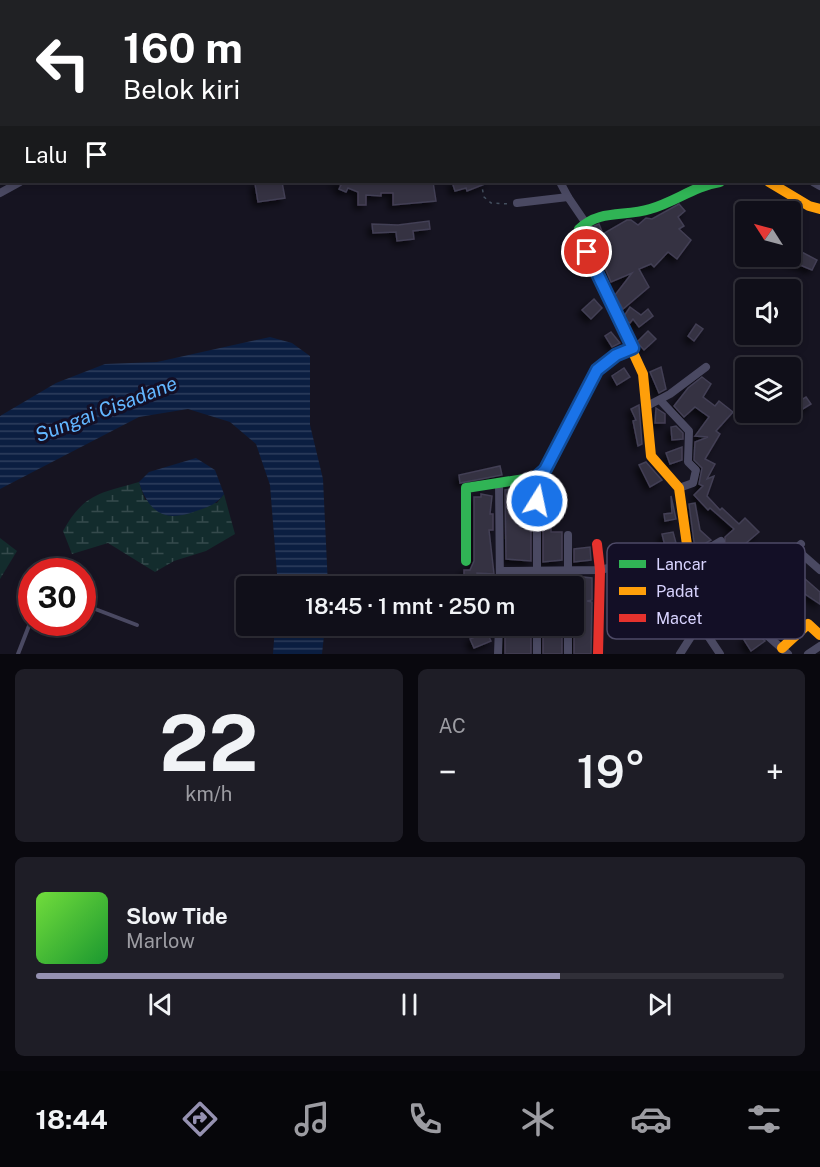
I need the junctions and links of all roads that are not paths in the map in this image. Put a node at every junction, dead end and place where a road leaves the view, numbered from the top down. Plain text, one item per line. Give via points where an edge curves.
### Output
1 (18, 183) edge
2 (561, 183) edge
3 (712, 183) edge
4 (771, 183) edge
5 (0, 193) edge
6 (568, 197) junction
7 (517, 203) road end
8 (820, 209) edge
9 (585, 222) junction
10 (633, 348) junction
11 (706, 367) dead end
12 (660, 400) junction
13 (646, 406) junction
14 (537, 477) junction
15 (499, 482) junction
16 (679, 488) junction
17 (568, 535) dead end
18 (721, 541) dead end
19 (686, 543) edge
20 (716, 543) edge
21 (597, 544) dead end
22 (805, 553) edge
23 (466, 561) dead end
24 (607, 568) edge
25 (568, 570) junction
26 (600, 570) junction
27 (820, 570) edge
28 (500, 571) junction
29 (537, 571) junction
30 (500, 576) edge
31 (537, 576) edge
32 (568, 576) edge
33 (96, 609) edge
34 (137, 625) dead end
35 (805, 628) edge
36 (820, 635) edge
37 (25, 636) edge
38 (499, 636) edge
39 (537, 636) edge
40 (568, 636) edge
41 (688, 639) edge
42 (708, 639) edge
43 (771, 639) edge
44 (795, 639) edge
45 (820, 646) edge
46 (785, 651) edge
47 (18, 654) edge
48 (498, 654) edge
49 (537, 654) edge
50 (568, 654) edge
51 (598, 654) edge
52 (680, 654) edge
53 (720, 654) edge
54 (808, 654) edge

1 - 5 street
2 - 6 street
3 - 9 street via 696,185 649,209 603,214
4 - 8 street
6 - 7 street
6 - 9 street
9 - 10 street via 579,229 580,238
10 - 13 street via 643,374
10 - 14 street via 597,370 545,470
11 - 12 street
12 - 13 street
12 - 16 street via 689,431 688,461 696,470 693,483
13 - 16 street via 651,456
14 - 15 street
14 - 29 street
15 - 23 street via 466,488
15 - 28 street
16 - 19 street
17 - 25 street
18 - 20 street
21 - 26 street
22 - 27 street
24 - 26 street
25 - 26 street
25 - 29 street
25 - 32 street
26 - 51 street
28 - 29 street
28 - 30 street
29 - 31 street
33 - 34 lane
35 - 36 street via 808,624
37 - 47 lane
38 - 48 street
39 - 49 street
40 - 50 street
41 - 52 street
42 - 53 street
43 - 46 street
44 - 46 street
45 - 54 street

